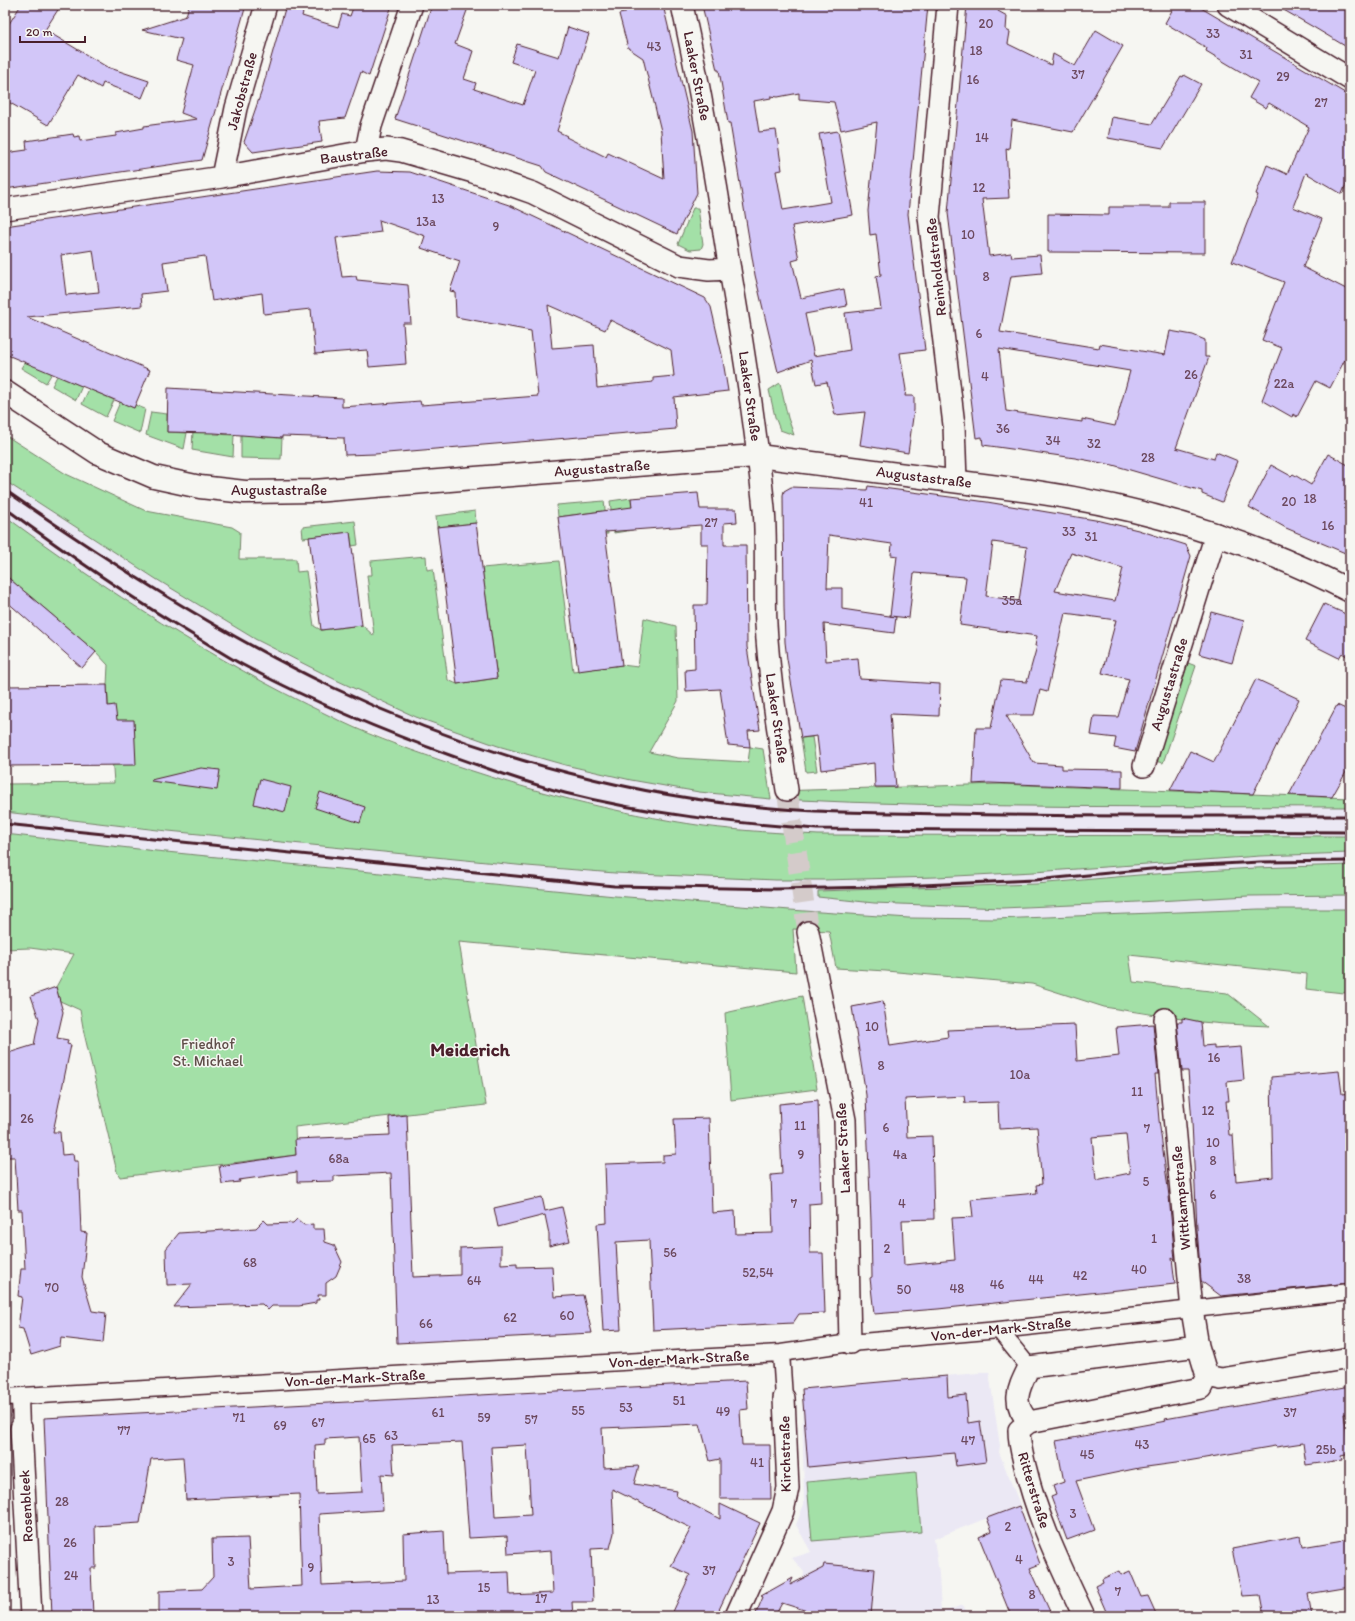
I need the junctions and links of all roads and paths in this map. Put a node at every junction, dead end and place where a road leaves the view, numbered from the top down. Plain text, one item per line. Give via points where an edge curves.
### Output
1 (266, 5) edge
2 (412, 5) edge
3 (682, 5) edge
4 (948, 5) edge
5 (1228, 5) edge
6 (1350, 80) edge
7 (366, 151) junction
8 (222, 177) junction
9 (5, 209) edge
10 (730, 269) junction
11 (5, 392) edge
12 (758, 456) junction
13 (956, 481) junction
14 (1216, 534) junction
15 (1350, 591) edge
16 (1144, 766) dead end
17 (787, 790) tunnel mouth
18 (808, 932) tunnel mouth
19 (1165, 1020) dead end
20 (1350, 1292) edge
21 (1192, 1310) junction
22 (999, 1330) junction
23 (850, 1343) junction
24 (1198, 1346) junction
25 (781, 1353) junction
26 (1350, 1358) edge
27 (1029, 1367) junction
28 (1207, 1376) junction
29 (13, 1397) edge
30 (784, 1398) joint
31 (1028, 1422) junction
32 (22, 1428) joint
33 (31, 1616) edge
34 (736, 1616) edge
35 (1084, 1616) edge

1 - 8 street, Jakobstraße via 236,108
2 - 7 street via 371,126
3 - 10 street, Laaker Straße via 698,76
4 - 13 street, Reinholdstraße via 929,217 954,425
5 - 6 street
7 - 8 street, Baustraße
7 - 10 street, Baustraße via 401,151 473,172 533,193 679,266 709,270
8 - 9 street, Baustraße
10 - 12 street, Laaker Straße
11 - 12 main road, Augustastraße via 98,452 154,477 200,487 245,492 319,491
12 - 13 main road, Augustastraße
12 - 17 street, Laaker Straße via 764,512 766,626 772,690
13 - 14 main road, Augustastraße via 1080,499 1134,510
14 - 15 main road, Augustastraße via 1275,556
14 - 16 street, Augustastraße
18 - 23 street, Laaker Straße via 845,1120
19 - 21 street, Wittkampstraße
20 - 21 street, Von-der-Mark-Straße
21 - 22 street, Von-der-Mark-Straße
21 - 24 street, Wittkampstraße
22 - 23 street, Von-der-Mark-Straße
22 - 27 street
23 - 25 street, Von-der-Mark-Straße
24 - 27 street
24 - 28 street, Wittkampstraße
25 - 29 street, Von-der-Mark-Straße
25 - 30 street, Kirchstraße
26 - 28 street via 1221,1379
27 - 31 street via 1018,1390 1019,1407 1022,1416
28 - 31 street via 1201,1388
29 - 32 street, Rosenbleek
30 - 34 street, Kirchstraße via 788,1488 783,1511
31 - 35 street, Ritterstraße via 1019,1430 1019,1440 1030,1489
32 - 33 street, Rosenbleek

